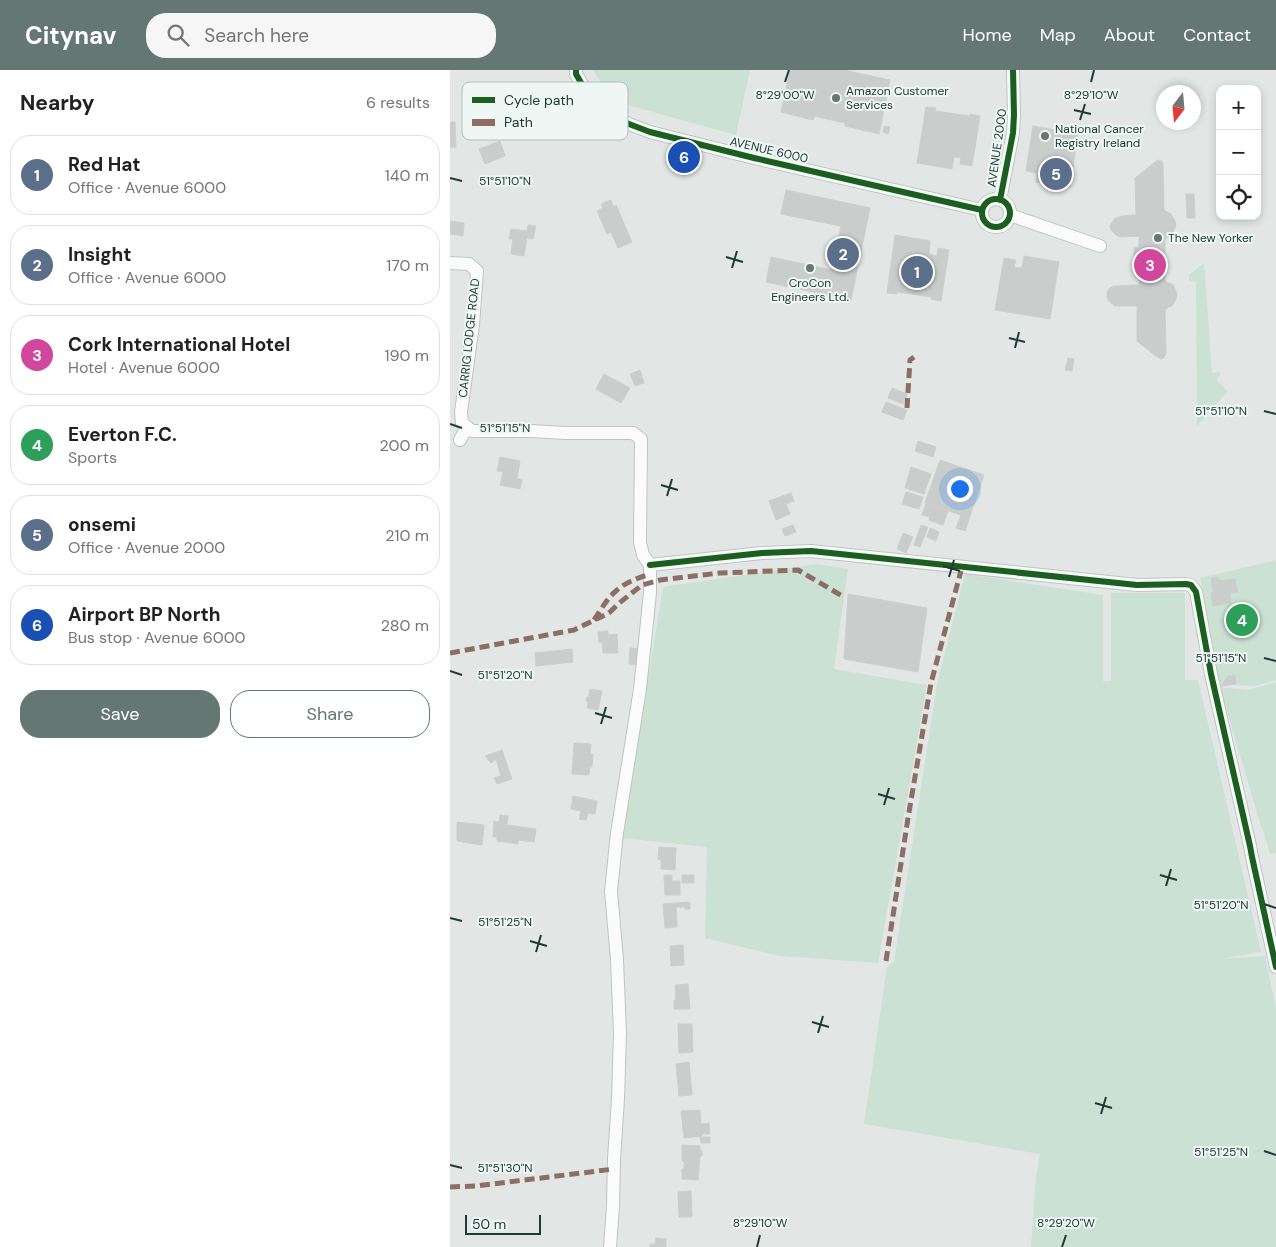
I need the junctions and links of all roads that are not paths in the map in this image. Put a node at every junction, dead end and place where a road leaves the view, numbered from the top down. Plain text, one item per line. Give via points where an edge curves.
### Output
1 (576, 70) edge
2 (1013, 70) edge
3 (580, 82) edge
4 (628, 123) edge
5 (1000, 200) junction
6 (982, 210) junction
7 (1010, 215) junction
8 (1100, 246) dead end
9 (450, 263) edge
10 (467, 427) junction
11 (460, 440) dead end
12 (650, 564) junction
13 (1276, 967) edge
14 (610, 1247) edge

1 - 3 street, AVENUE 6000
2 - 5 street, AVENUE 2000 via 1013,133
4 - 6 street, AVENUE 6000 via 768,162
5 - 6 street via 991,200
5 - 7 street via 1008,206
6 - 7 street via 986,223 993,227 1006,223
7 - 8 street
9 - 10 street, CARRIG LODGE ROAD via 468,264 477,271 461,412 462,423
10 - 11 street
10 - 12 street via 472,431 633,433 641,439 640,542
12 - 13 street via 811,551 1137,585 1191,585 1196,592
12 - 14 street via 649,609 640,690 611,891 620,1033

